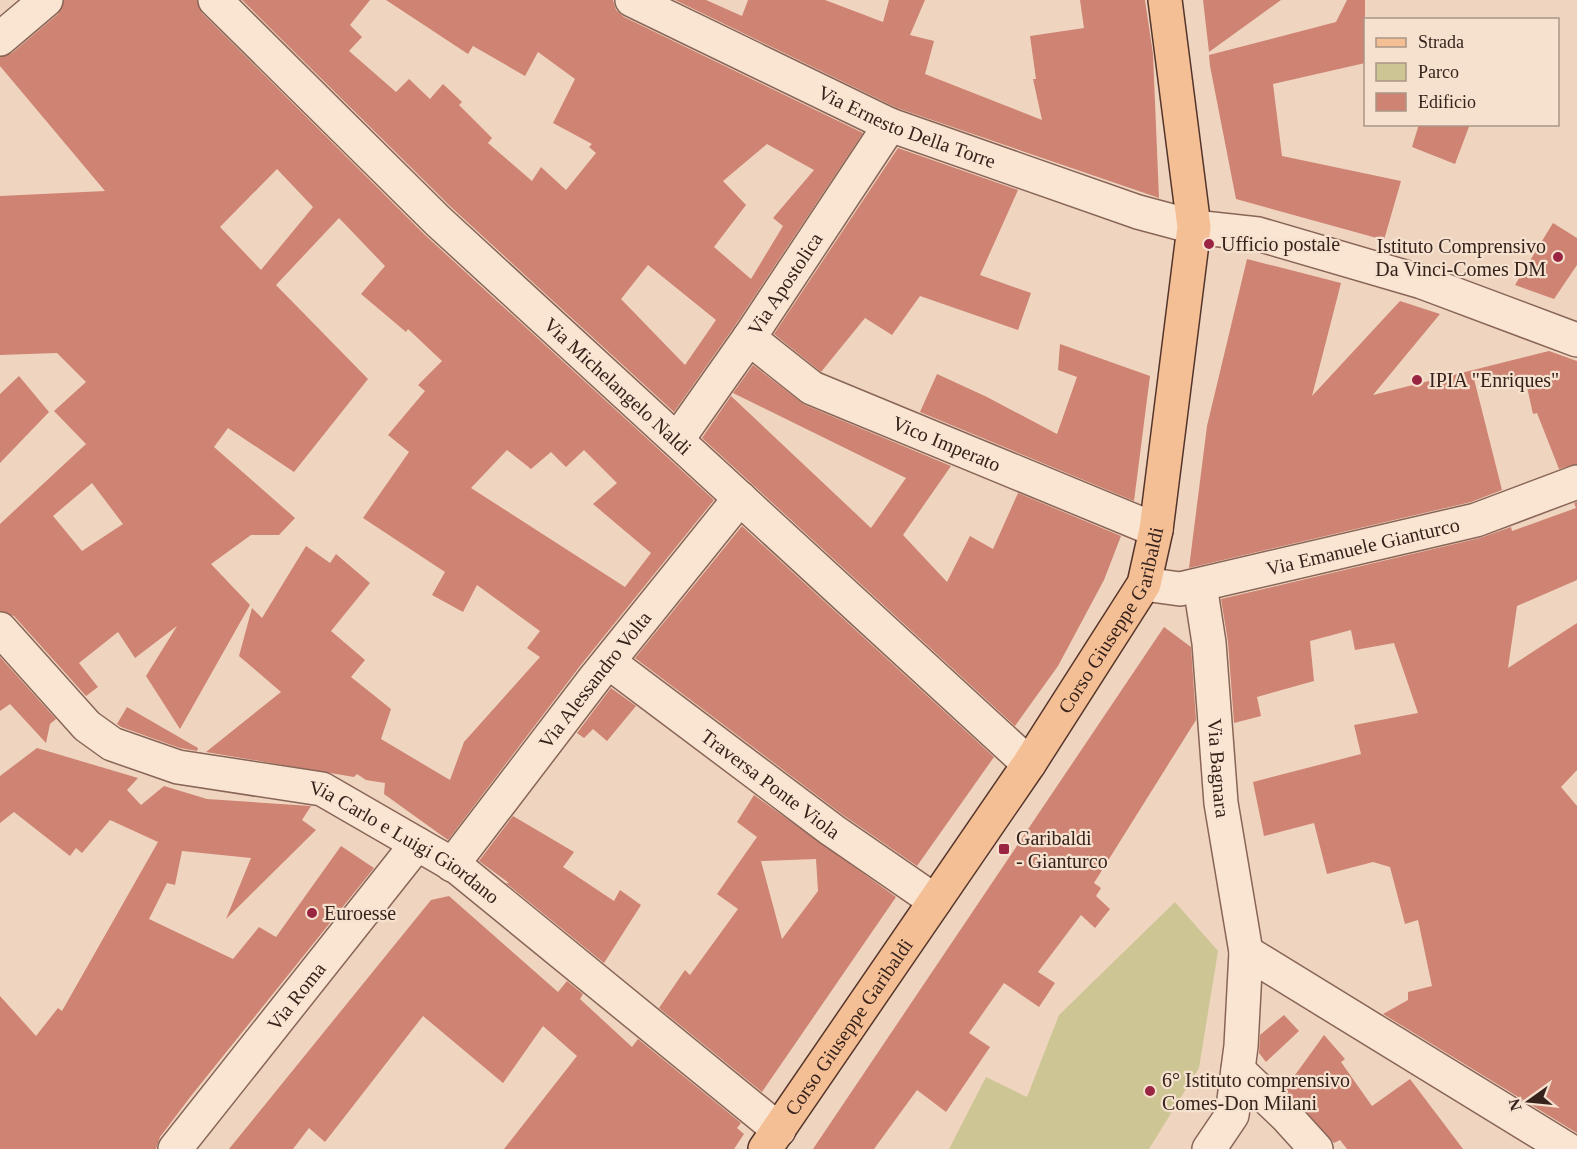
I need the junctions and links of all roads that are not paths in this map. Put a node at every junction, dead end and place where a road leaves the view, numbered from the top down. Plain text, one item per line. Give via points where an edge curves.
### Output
1 (46, 0) edge
2 (215, 0) edge
3 (632, 0) edge
4 (1165, 0) edge
5 (0, 39) edge
6 (890, 125) junction
7 (1194, 227) junction
8 (749, 338) junction
9 (1577, 340) edge
10 (677, 440) junction
11 (1577, 482) edge
12 (740, 498) junction
13 (1156, 530) junction
14 (1144, 584) junction
15 (1200, 585) junction
16 (0, 629) edge
17 (610, 663) junction
18 (1029, 764) junction
19 (417, 844) junction
20 (452, 865) junction
21 (935, 901) junction
22 (1246, 952) junction
23 (1238, 1070) junction
24 (772, 1139) edge
25 (175, 1149) edge
26 (1209, 1149) edge
27 (1316, 1149) edge
28 (1567, 1149) edge

1 - 5 street
2 - 10 street, Via Michelangelo Naldi via 438,221
3 - 6 street, Via Ernesto Della Torre
4 - 7 main road, Corso Giuseppe Garibaldi
6 - 7 street, Via Ernesto Della Torre via 1138,212
6 - 8 street, Via Apostolica
7 - 9 street, Via Ernesto Della Torre via 1258,234 1422,282
7 - 13 main road, Corso Giuseppe Garibaldi
8 - 10 street, Via Apostolica
8 - 13 street, Vico Imperato via 812,388
10 - 12 street, Via Michelangelo Naldi
11 - 15 street, Via Emanuele Gianturco via 1476,520
12 - 17 street, Via Alessandro Volta
12 - 18 street, Via Michelangelo Naldi
13 - 14 main road, Corso Giuseppe Garibaldi
14 - 15 street, Via Emanuele Gianturco via 1180,589
14 - 18 main road, Corso Giuseppe Garibaldi
15 - 22 street, Via Bagnara via 1209,643 1221,803
16 - 19 street, Via Carlo e Luigi Giordano via 87,726 112,744 178,766 322,789
17 - 20 street, Via Alessandro Volta
17 - 21 street, Traversa Ponte Viola via 832,830
18 - 21 main road, Corso Giuseppe Garibaldi
19 - 20 street, Via Carlo e Luigi Giordano
19 - 25 street, Via Roma
20 - 24 street, Via Carlo e Luigi Giordano
21 - 24 main road, Corso Giuseppe Garibaldi
22 - 23 street, Via Bagnara
22 - 28 street
23 - 26 street, Via Bagnara via 1232,1115
23 - 27 street

